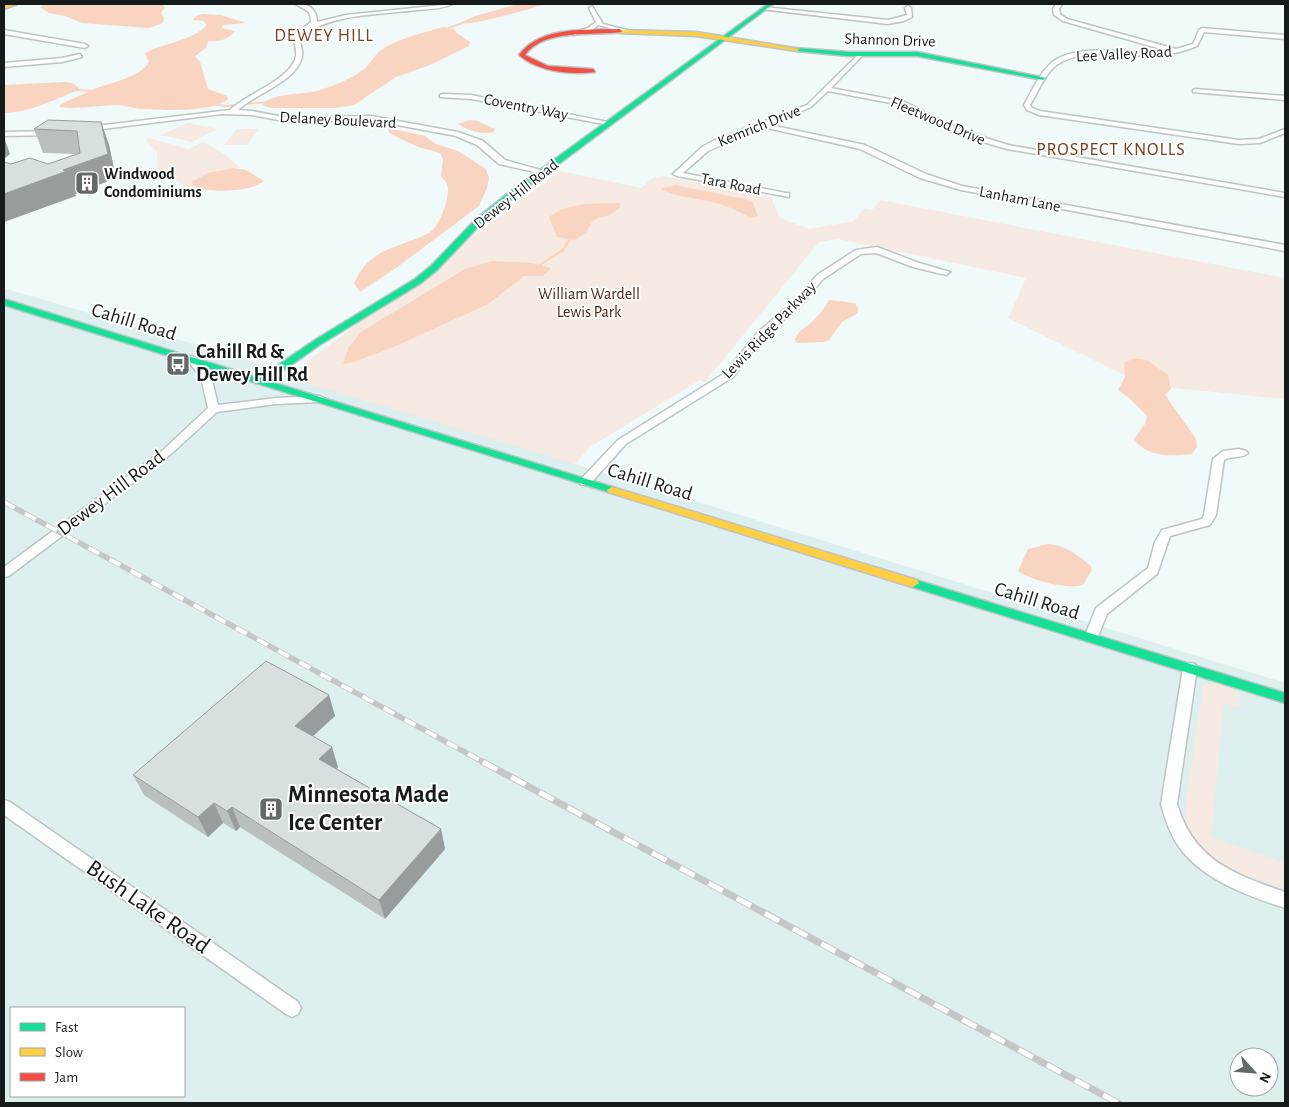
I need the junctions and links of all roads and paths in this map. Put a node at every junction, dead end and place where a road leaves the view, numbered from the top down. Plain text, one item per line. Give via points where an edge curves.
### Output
1 (15, 4) edge
2 (299, 4) edge
3 (449, 4) edge
4 (1059, 4) edge
5 (767, 6) edge
6 (4, 8) edge
7 (592, 8) dead end
8 (908, 8) dead end
9 (598, 22) junction
10 (309, 27) junction
11 (628, 31) junction
12 (4, 32) edge
13 (576, 34) junction
14 (725, 37) junction
15 (1285, 37) edge
16 (86, 46) dead end
17 (1178, 52) junction
18 (860, 55) junction
19 (80, 56) dead end
20 (4, 65) edge
21 (593, 71) dead end
22 (1043, 78) junction
23 (827, 89) junction
24 (1195, 91) dead end
25 (442, 96) dead end
26 (1285, 98) edge
27 (233, 112) junction
28 (609, 123) junction
29 (763, 125) junction
30 (74, 131) edge
31 (1285, 131) edge
32 (56, 132) edge
33 (4, 134) edge
34 (543, 172) junction
35 (677, 174) joint
36 (786, 195) dead end
37 (1285, 196) edge
38 (1285, 248) edge
39 (946, 272) dead end
40 (4, 302) edge
41 (191, 359) junction
42 (261, 381) junction
43 (323, 399) junction
44 (214, 409) junction
45 (1242, 453) dead end
46 (585, 482) junction
47 (4, 573) edge
48 (1091, 638) junction
49 (1190, 668) junction
50 (1285, 698) edge
51 (4, 807) edge
52 (1285, 900) edge
53 (292, 1008) dead end

1 - 6 street
2 - 10 street via 314,14 314,22
3 - 10 street via 348,17
4 - 17 street via 1057,15 1065,20
5 - 8 street via 888,22 910,16
5 - 14 street, Dewey Hill Road
7 - 9 street
9 - 11 street via 612,29
9 - 13 street
10 - 27 street via 296,36 299,54 295,67
11 - 13 street, Shannon Drive
11 - 14 street, Shannon Drive
12 - 16 street
13 - 21 street, Shannon Drive via 536,41 524,48 522,55 531,62 549,67
14 - 18 street, Shannon Drive
14 - 28 street, Dewey Hill Road
15 - 17 street, Lee Valley Road via 1202,30 1195,45
17 - 22 street, Lee Valley Road via 1075,55 1054,63
18 - 22 street, Shannon Drive via 915,54
18 - 23 street, Kemrich Drive
19 - 20 street
22 - 31 street via 1028,105 1029,109 1039,113 1239,142 1260,141
23 - 29 street, Kemrich Drive via 809,106
23 - 37 street, Fleetwood Drive via 903,103 956,131 1007,147
24 - 26 street
25 - 28 street, Coventry Way via 471,97
27 - 30 street, Delaney Boulevard via 206,112
27 - 34 street, Delaney Boulevard via 294,120 371,118 428,127 470,138 502,162
28 - 34 street, Dewey Hill Road
29 - 35 street, Kemrich Drive via 705,149
29 - 38 street, Lanham Lane via 862,147 923,176 961,188
32 - 33 street
34 - 42 street, Dewey Hill Road via 478,222 418,281
35 - 36 street, Tara Road
39 - 46 street, Lewis Ridge Parkway via 877,250 859,252 820,277 799,302 761,334 729,375 622,442
40 - 41 street, Cahill Road
41 - 42 street, Cahill Road
41 - 44 street via 206,376
42 - 43 street, Cahill Road
43 - 44 street
43 - 46 street, Cahill Road
44 - 47 street, Dewey Hill Road via 167,452
45 - 48 street via 1231,452 1220,459 1206,522 1166,533 1157,565 1101,611
46 - 48 street, Cahill Road
48 - 49 street, Cahill Road
49 - 50 street, Cahill Road
49 - 52 street via 1169,804 1172,822 1183,841 1221,874
51 - 53 street, Bush Lake Road

